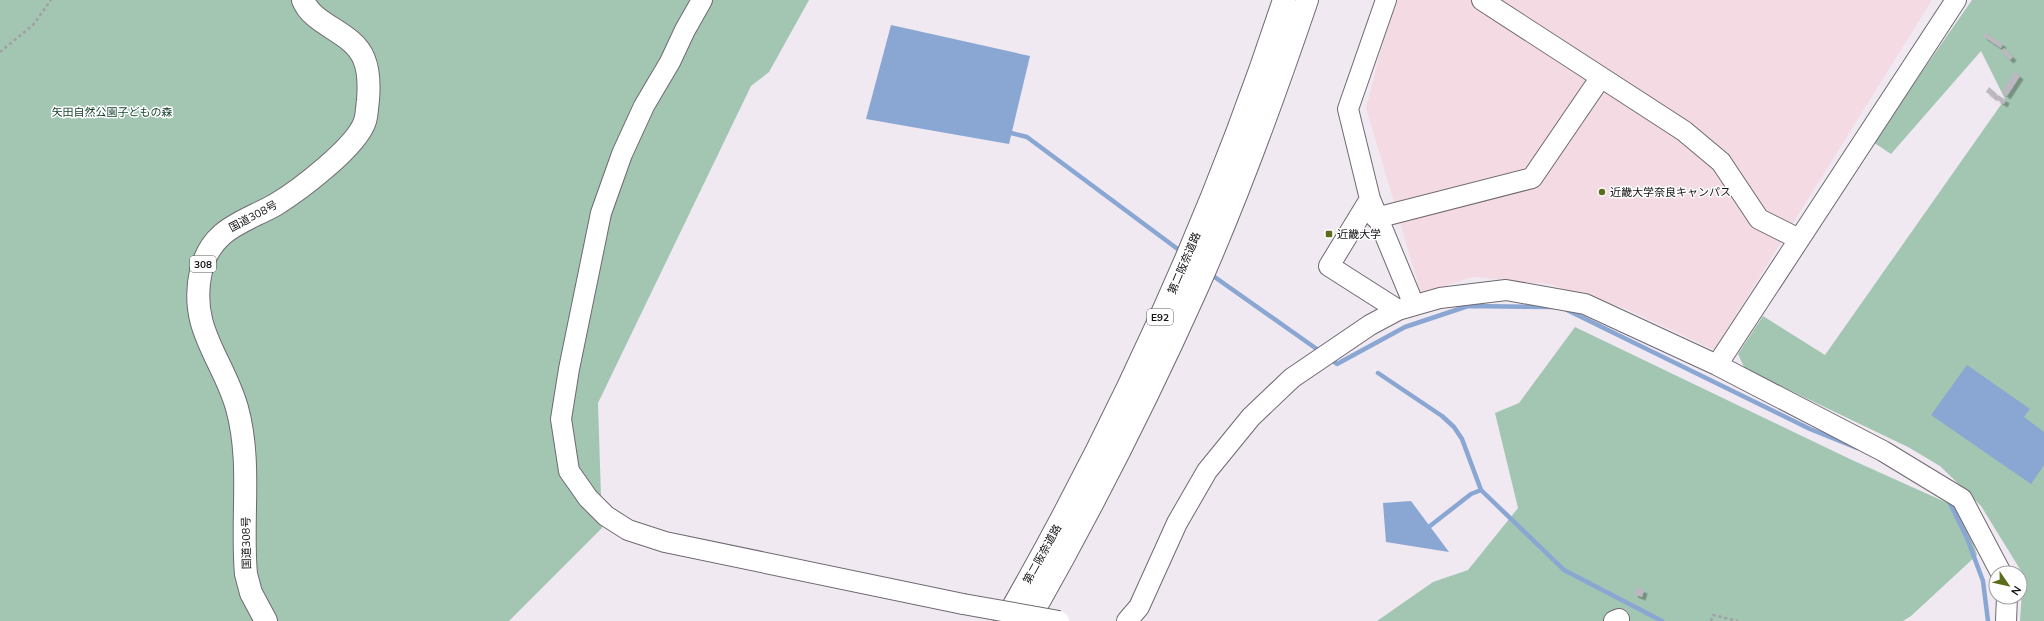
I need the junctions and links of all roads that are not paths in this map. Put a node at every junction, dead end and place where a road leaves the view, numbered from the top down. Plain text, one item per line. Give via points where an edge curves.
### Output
1 (303, 0) edge
2 (702, 0) edge
3 (1284, 0) edge
4 (1307, 0) edge
5 (1386, 0) edge
6 (1482, 0) edge
7 (1956, 0) edge
8 (1601, 77) junction
9 (1370, 199) junction
10 (1376, 218) junction
11 (1799, 239) junction
12 (1406, 308) junction
13 (1717, 366) junction
14 (1997, 565) edge
15 (2007, 605) edge
16 (266, 621) edge
17 (1005, 621) edge
18 (1028, 621) edge
19 (1059, 621) edge
20 (1127, 621) edge
21 (2006, 621) edge

1 - 16 highway, 国道308号 / 308 via 314,14 345,36 364,59 368,96 365,121 355,140 300,188 274,205 234,224 214,242 201,270 197,296 206,339 231,390 237,409 243,452 246,574 251,593
2 - 19 street, bridge via 644,106 622,154 601,213 561,419 569,471 588,498 606,516 628,530 664,542 963,604
3 - 17 highway, 第二阪奈道路 / E92 via 1259,76 1179,277 1092,460
4 - 18 highway, 第二阪奈道路 / E92 via 1279,82 1198,286 1111,470
5 - 9 street via 1348,109
6 - 8 street
7 - 11 street
8 - 10 street via 1532,178
8 - 11 street via 1684,131 1721,162 1759,219
9 - 10 street
9 - 12 street via 1329,266
10 - 12 street
11 - 13 street
12 - 13 street via 1440,298 1506,290 1584,304
12 - 20 street via 1370,325 1292,378 1251,417 1207,471 1177,523 1139,607
13 - 14 street via 1883,451 1962,499
15 - 21 street

